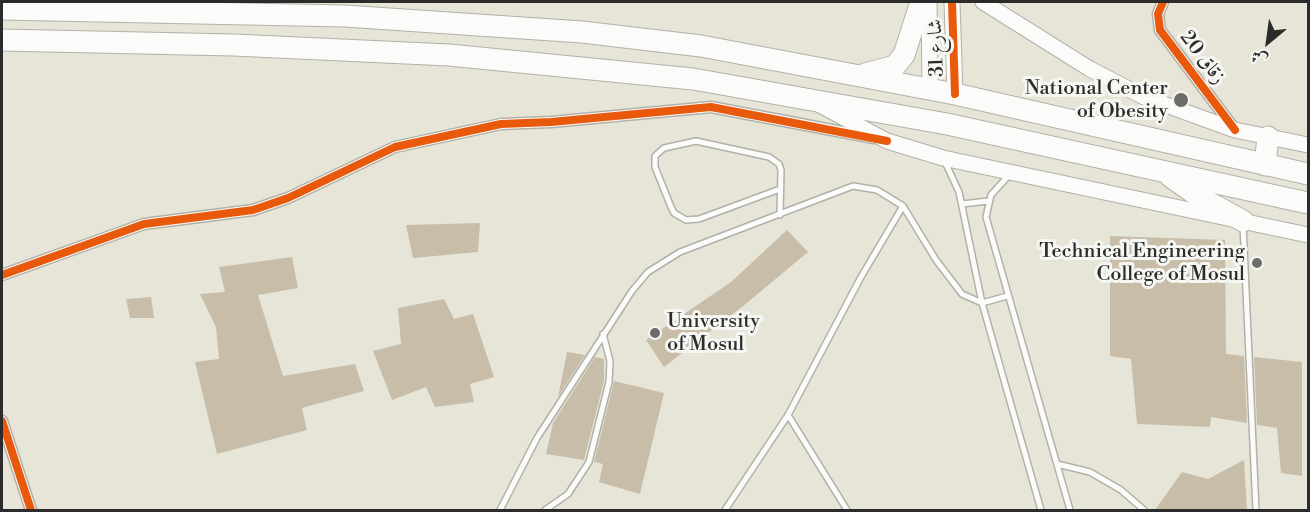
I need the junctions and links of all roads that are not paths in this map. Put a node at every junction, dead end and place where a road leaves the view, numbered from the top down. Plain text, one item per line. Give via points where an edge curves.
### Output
1 (48, 2) edge
2 (921, 2) edge
3 (929, 2) edge
4 (952, 2) edge
5 (983, 2) edge
6 (1163, 2) edge
7 (2, 9) edge
8 (106, 11) junction
9 (2, 40) edge
10 (858, 75) junction
11 (930, 89) junction
12 (955, 94) junction
13 (812, 101) junction
14 (1235, 130) junction
15 (1269, 137) junction
16 (887, 141) junction
17 (1308, 145) edge
18 (943, 158) junction
19 (1265, 165) junction
20 (1163, 172) junction
21 (1011, 173) junction
22 (1308, 174) edge
23 (780, 189) junction
24 (988, 201) junction
25 (1308, 203) edge
26 (962, 204) junction
27 (903, 206) junction
28 (780, 215) junction
29 (1243, 221) junction
30 (1308, 235) edge
31 (2, 275) edge
32 (1007, 296) junction
33 (982, 303) junction
34 (603, 334) junction
35 (788, 415) junction
36 (2, 421) edge
37 (1057, 464) junction
38 (31, 510) edge
39 (500, 510) edge
40 (545, 510) edge
41 (725, 510) edge
42 (847, 510) edge
43 (1041, 510) edge
44 (1070, 510) edge
45 (1144, 510) edge
46 (1256, 510) edge

1 - 8 highway
2 - 10 highway via 900,60 884,71
3 - 11 main road, شارع 31
4 - 12 main road, شارع 31
5 - 14 main road via 1116,84
6 - 14 street, زقاق 20 via 1158,14 1160,30
7 - 8 highway
8 - 10 highway via 345,16 582,32 700,46
9 - 13 highway via 449,55 693,79
10 - 11 highway
11 - 12 highway
12 - 19 highway
13 - 16 main road
13 - 20 highway via 947,124
14 - 15 main road
15 - 17 main road
15 - 19 highway
16 - 18 main road
16 - 31 street via 711,107 501,124 395,147 288,198 253,210 144,224
18 - 21 main road
18 - 26 lane
19 - 22 highway
20 - 25 highway
20 - 29 highway
21 - 24 lane
21 - 29 main road
23 - 23 lane via 779,164 769,157 696,141 663,148 655,156 655,167 671,207 686,220 699,219
23 - 28 lane
24 - 26 lane
24 - 32 lane via 986,217
26 - 33 lane
27 - 28 lane via 877,190 853,186
27 - 33 lane via 951,282 962,294
27 - 35 lane
28 - 34 lane via 658,264 639,280
29 - 30 main road
29 - 46 lane
32 - 33 lane
32 - 37 lane
33 - 43 lane
34 - 39 lane via 537,438
34 - 40 lane via 610,360 609,382 589,462 568,494
35 - 41 lane
35 - 42 lane
36 - 38 street
37 - 44 lane
37 - 45 lane via 1090,472

